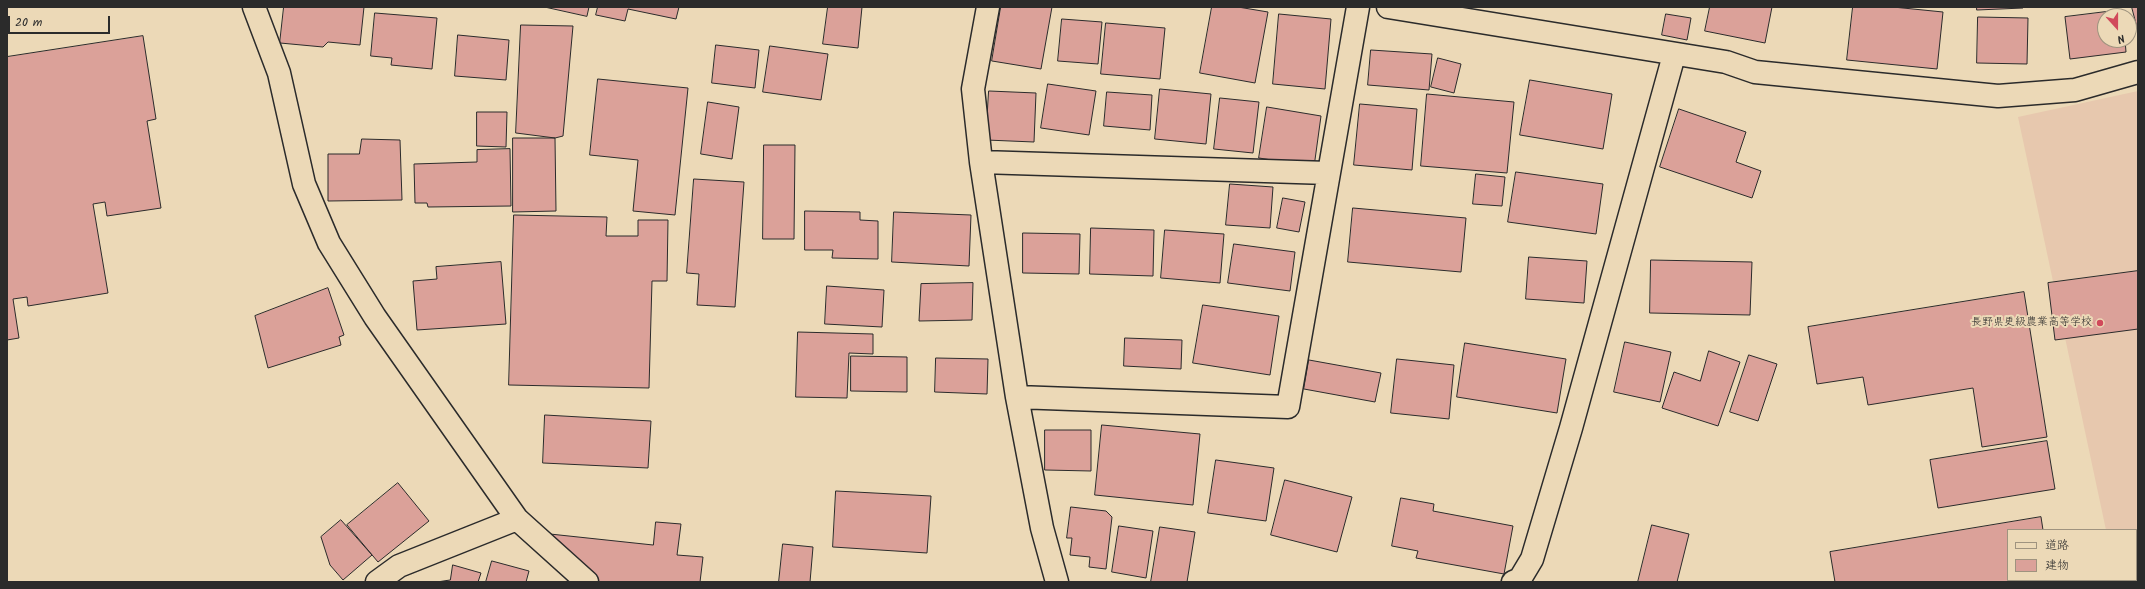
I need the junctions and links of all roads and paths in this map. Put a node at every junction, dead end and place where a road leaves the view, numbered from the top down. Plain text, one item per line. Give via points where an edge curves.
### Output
1 (254, 7) edge
2 (988, 7) edge
3 (1358, 7) edge
4 (1388, 7) edge
5 (1674, 55) junction
6 (2138, 72) edge
7 (981, 162) junction
8 (1328, 174) junction
9 (1017, 397) junction
10 (517, 519) junction
11 (376, 582) edge
12 (587, 582) edge
13 (1057, 582) edge
14 (1513, 582) edge

1 - 10 street via 279,73 304,184 329,243 375,317
2 - 7 street via 973,89
3 - 8 street
4 - 5 street
5 - 6 street via 1726,62 1755,72 1998,96 2075,90
5 - 14 street via 1571,428 1532,559 1520,579
7 - 8 street
7 - 9 street
8 - 9 street via 1288,407
9 - 13 street via 1042,528
10 - 11 street via 399,566
10 - 12 street

